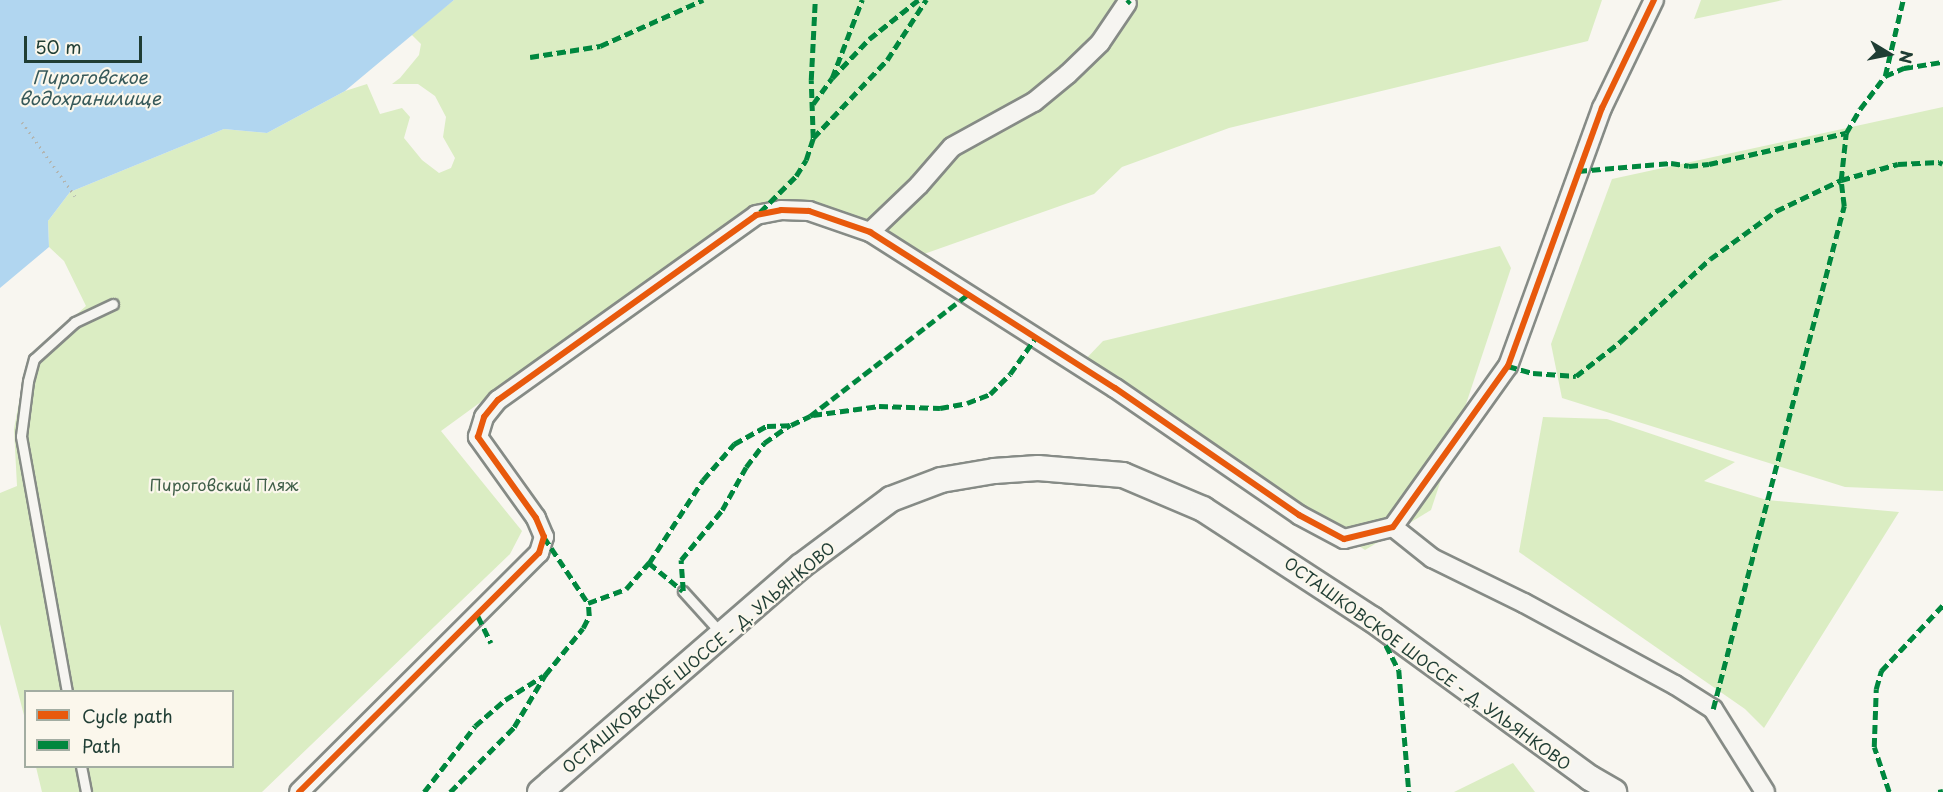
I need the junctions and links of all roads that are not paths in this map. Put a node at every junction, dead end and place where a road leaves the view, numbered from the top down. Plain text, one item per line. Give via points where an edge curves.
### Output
1 (1654, 0) edge
2 (1127, 3) dead end
3 (870, 232) junction
4 (113, 304) dead end
5 (1393, 527) junction
6 (683, 591) dead end
7 (721, 633) junction
8 (67, 690) edge
9 (81, 768) edge
10 (86, 792) edge
11 (299, 792) edge
12 (540, 792) edge
13 (1614, 792) edge
14 (1765, 792) edge

1 - 5 street via 1598,117 1508,366
2 - 3 street via 1100,43 1068,74 1034,102 952,147
3 - 5 street via 1115,388 1299,515 1344,539
3 - 11 street via 809,210 756,215 498,400 484,417 478,437 536,518 544,537 539,554
4 - 8 lane via 75,322 34,358 21,436
5 - 14 street via 1432,558 1524,603 1713,709
6 - 7 lane
7 - 12 street, ОСТАШКОВСКОЕ ШОССЕ - Д. УЛЬЯНКОВО
7 - 13 street, ОСТАШКОВСКОЕ ШОССЕ - Д. УЛЬЯНКОВО via 801,566 891,499 941,480 994,471 1038,468 1123,475 1203,508 1276,554
9 - 10 lane

